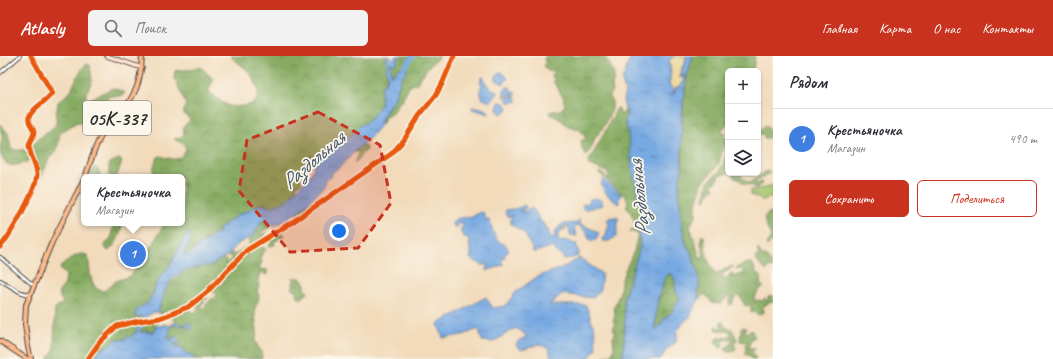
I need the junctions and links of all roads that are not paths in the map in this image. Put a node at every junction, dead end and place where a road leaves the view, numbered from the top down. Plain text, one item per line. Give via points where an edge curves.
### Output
1 (20, 56) edge
2 (31, 56) edge
3 (107, 56) edge
4 (142, 56) edge
5 (454, 56) edge
6 (142, 68) junction
7 (0, 73) edge
8 (86, 174) edge
9 (81, 184) edge
10 (0, 247) edge
11 (0, 257) edge
12 (0, 280) edge
13 (33, 285) junction
14 (30, 295) junction
15 (0, 341) edge
16 (28, 347) junction
17 (18, 353) junction
18 (28, 359) edge
19 (31, 359) edge
20 (88, 359) edge

1 - 7 street
2 - 10 street via 52,92 29,118 34,133 29,144 37,172 36,178 26,204
3 - 6 street
4 - 6 main road, 05К-337
5 - 20 street via 436,95 391,154 247,250 206,293 188,307 160,318 117,326 99,343
6 - 8 main road, 05К-337 via 136,89 119,116 104,132
9 - 13 main road, 05К-337
11 - 13 street
12 - 14 street
13 - 14 main road, 05К-337
14 - 16 main road, 05К-337 via 24,315
15 - 17 main road
16 - 17 main road
16 - 19 main road, 05К-337
17 - 18 main road

